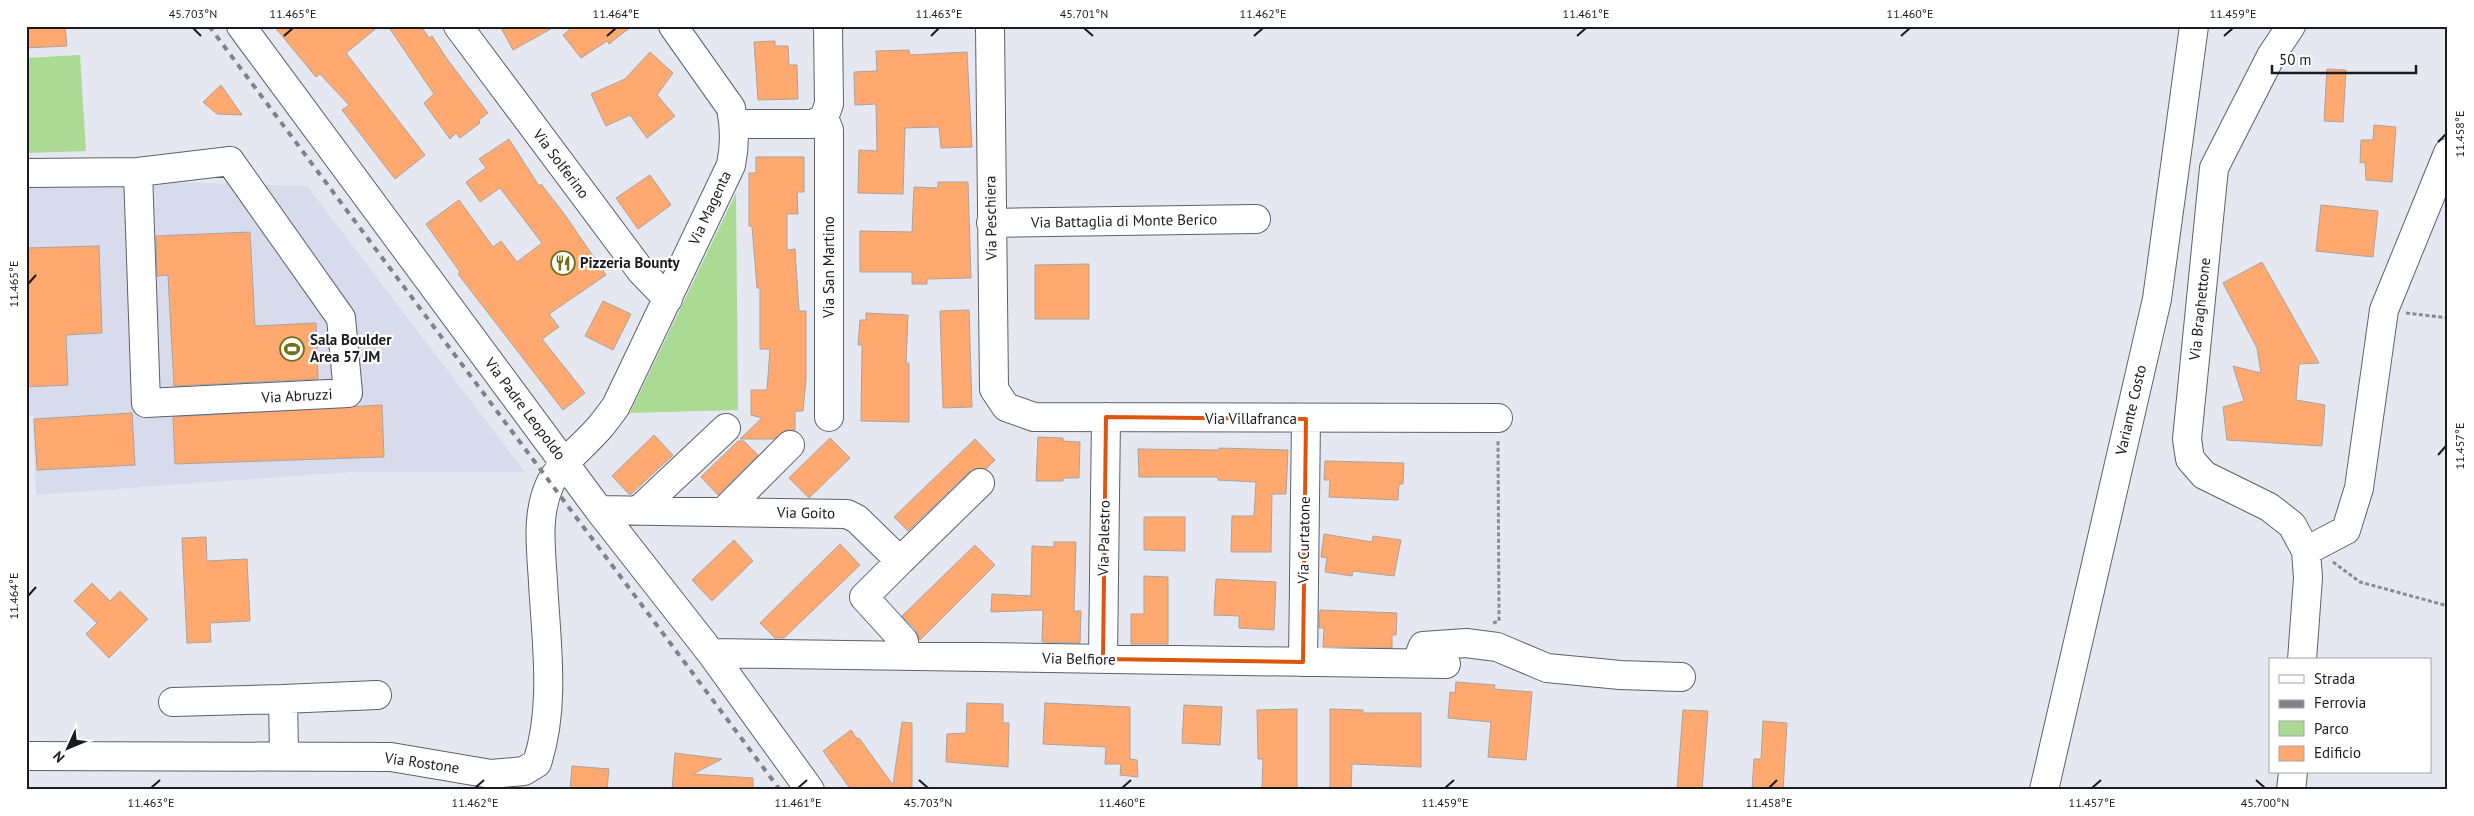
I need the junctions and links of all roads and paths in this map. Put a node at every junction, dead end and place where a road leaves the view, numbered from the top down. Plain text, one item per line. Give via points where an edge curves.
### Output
1 (242, 26) edge
2 (458, 26) edge
3 (673, 26) edge
4 (828, 26) edge
5 (990, 26) edge
6 (2194, 26) edge
7 (2291, 26) edge
8 (824, 118) junction
9 (734, 124) junction
10 (2448, 153) edge
11 (138, 172) junction
12 (26, 173) edge
13 (1256, 219) dead end
14 (991, 223) junction
15 (668, 299) junction
16 (2384, 310) junction
17 (2448, 318) edge
18 (1006, 407) joint
19 (829, 417) dead end
20 (1106, 418) junction
21 (1498, 418) joint
22 (1306, 419) junction
23 (726, 428) dead end
24 (790, 445) dead end
25 (566, 463) junction
26 (980, 483) dead end
27 (599, 510) junction
28 (640, 510) junction
29 (723, 512) junction
30 (2309, 549) junction
31 (900, 561) junction
32 (2448, 606) edge
33 (1466, 643) junction
34 (711, 654) junction
35 (905, 655) junction
36 (2302, 658) edge
37 (1103, 659) junction
38 (1303, 662) junction
39 (1416, 664) junction
40 (1446, 664) dead end
41 (1681, 677) dead end
42 (378, 695) dead end
43 (283, 699) junction
44 (173, 702) dead end
45 (284, 755) junction
46 (26, 756) edge
47 (2293, 774) edge
48 (810, 790) edge
49 (2044, 790) edge
50 (2291, 790) edge

1 - 25 main road, Via Padre Leopoldo
2 - 15 main road, Via Solferino via 641,271
3 - 9 main road, Via Magenta via 726,99
4 - 8 main road, Via San Martino via 829,104
5 - 14 main road, Via Peschiera
6 - 49 main road, Variante Costo via 2157,299
7 - 30 main road, Via Braghettone via 2271,56 2214,168 2187,439 2190,460 2204,475 2269,507 2292,525
8 - 9 main road via 813,124
8 - 19 main road, Via San Martino via 829,130
9 - 15 main road, Via Magenta via 730,165
10 - 16 main road
11 - 11 main road, Via Abruzzi via 230,161 341,318 348,393 146,403
11 - 12 main road, Via Abruzzi
13 - 14 main road, Via Battaglia di Monte Berico
14 - 18 main road, Via Peschiera via 994,389
15 - 25 main road, Via Magenta via 616,406
16 - 17 path
16 - 30 main road via 2356,496 2346,530
18 - 20 main road, Via Villafranca via 1034,417
20 - 22 main road, Via Villafranca
20 - 37 main road, Via Palestro
21 - 22 main road, Via Villafranca
21 - 33 path via 1499,620 1476,632
22 - 38 main road, Via Curtatone
23 - 28 main road
24 - 29 main road
25 - 27 main road, Via Padre Leopoldo
25 - 45 main road, Via Rostone via 551,483 541,512 548,670 546,728 537,763 524,771 491,774 391,757
26 - 31 main road
27 - 28 main road, Via Goito
27 - 34 main road, Via Padre Leopoldo
28 - 29 main road, Via Goito
29 - 31 main road, Via Goito via 847,514 857,519
30 - 32 path via 2360,582
30 - 36 main road, Via Braghettone
31 - 35 main road via 864,597 904,641
33 - 39 main road via 1423,646
33 - 41 main road via 1497,647 1547,668
34 - 35 main road, Via Belfiore
34 - 48 main road, Via Padre Leopoldo
35 - 37 main road, Via Belfiore
37 - 38 main road, Via Belfiore
38 - 39 main road, Via Belfiore
39 - 40 main road, Via Belfiore
42 - 43 main road
43 - 44 main road
43 - 45 main road
45 - 46 main road, Via Rostone
47 - 50 main road

